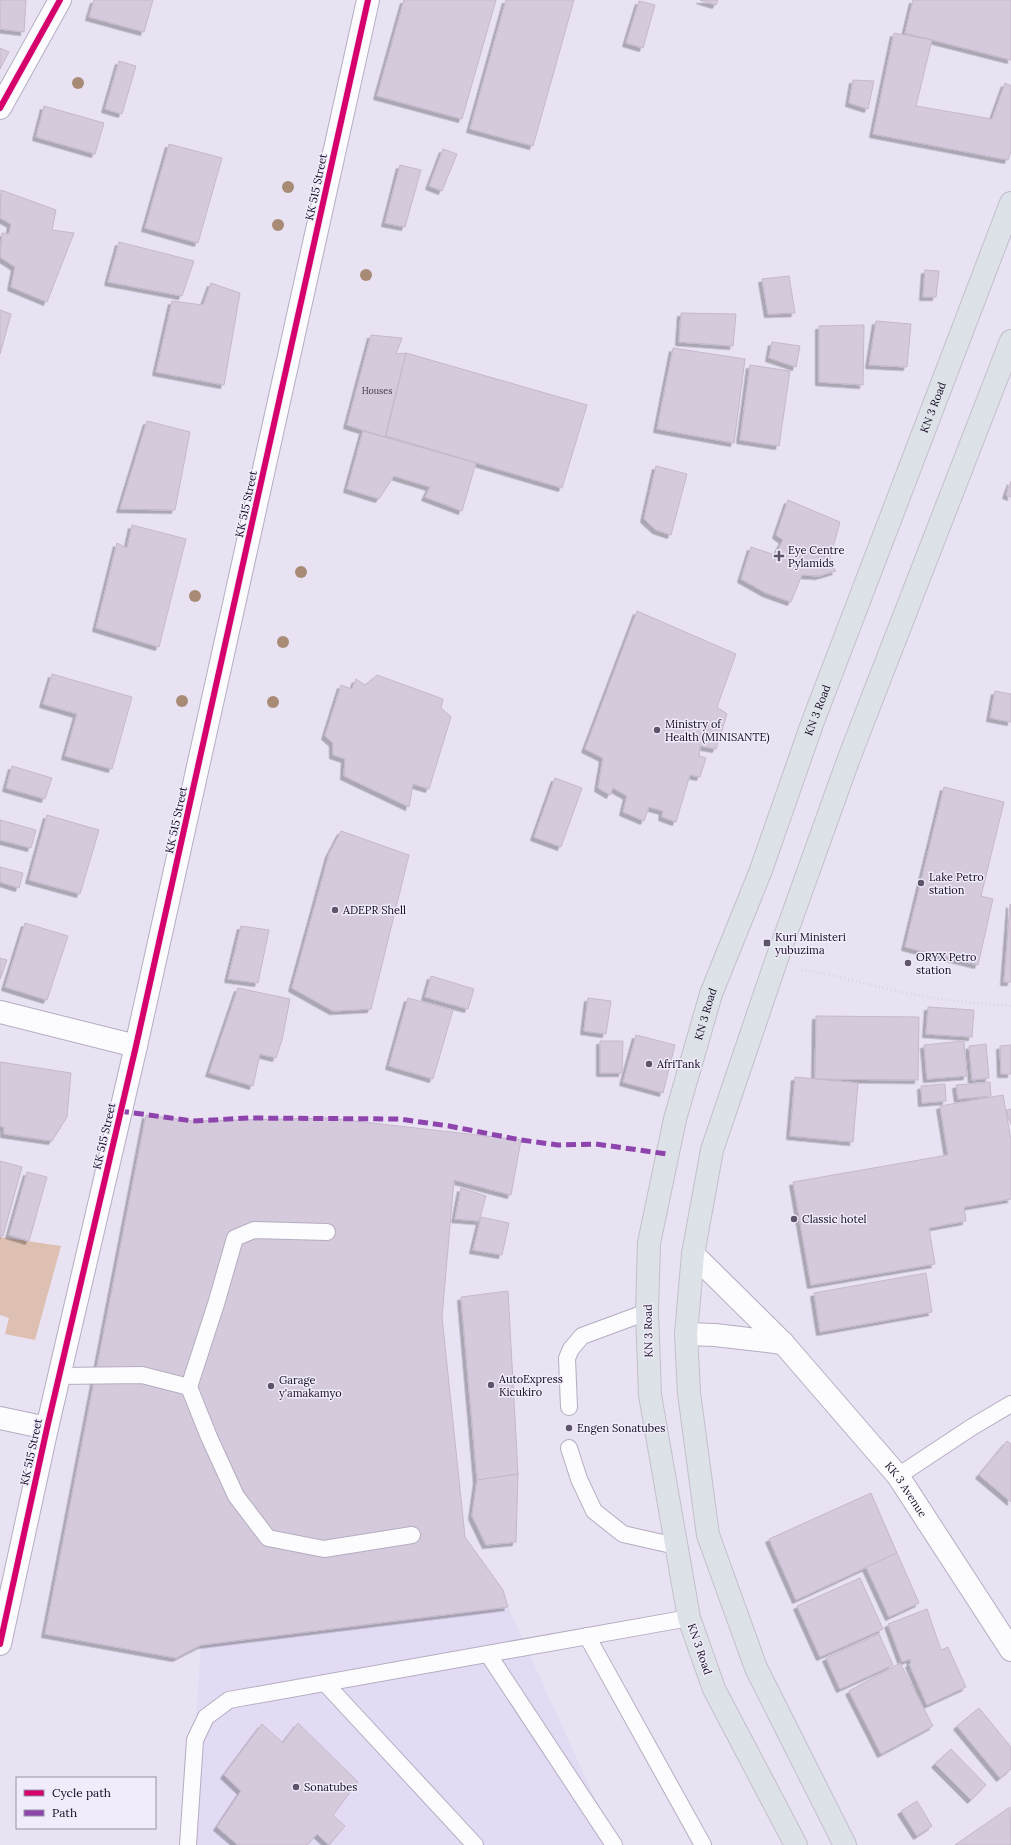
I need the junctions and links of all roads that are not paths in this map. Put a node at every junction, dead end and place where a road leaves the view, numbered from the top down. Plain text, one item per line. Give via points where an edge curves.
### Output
1 (60, 0) edge
2 (368, 0) edge
3 (0, 108) edge
4 (1011, 203) edge
5 (1011, 341) edge
6 (0, 1012) edge
7 (136, 1046) junction
8 (327, 1232) dead end
9 (693, 1254) junction
10 (647, 1312) junction
11 (686, 1334) junction
12 (783, 1344) junction
13 (59, 1376) junction
14 (189, 1387) junction
15 (1011, 1404) edge
16 (569, 1407) dead end
17 (0, 1418) edge
18 (46, 1428) junction
19 (569, 1448) dead end
20 (898, 1476) junction
21 (412, 1536) dead end
22 (676, 1546) junction
23 (689, 1618) junction
24 (587, 1636) junction
25 (0, 1644) edge
26 (1011, 1650) edge
27 (488, 1654) junction
28 (325, 1683) junction
29 (188, 1845) edge
30 (475, 1845) edge
31 (614, 1845) edge
32 (703, 1845) edge
33 (796, 1845) edge
34 (846, 1845) edge

1 - 3 street
2 - 7 street, KK 515 Street
4 - 10 highway, KN 3 Road via 820,702 761,870 711,994 675,1119 649,1243
5 - 9 highway via 849,758 774,967 712,1150
6 - 7 street
7 - 13 street, KK 515 Street
8 - 14 lane via 254,1230 235,1238
9 - 11 highway
9 - 12 street, KK 3 Avenue
10 - 16 lane via 582,1336 571,1349 567,1358
10 - 22 highway, KN 3 Road via 650,1395
11 - 12 street
11 - 34 highway via 689,1393 708,1535 756,1668
12 - 20 street, KK 3 Avenue
13 - 14 lane via 142,1375
13 - 18 street, KK 515 Street
14 - 21 lane via 236,1496 268,1538 324,1550
15 - 20 lane
17 - 18 street
18 - 25 street, KK 515 Street
19 - 22 lane via 579,1479 594,1511 623,1534
20 - 26 street, KK 3 Avenue
22 - 23 highway, KN 3 Road
23 - 24 lane
23 - 33 highway, KN 3 Road via 714,1690
24 - 27 lane
24 - 32 lane
27 - 28 lane
27 - 31 lane
28 - 29 lane via 229,1700 206,1717 195,1740
28 - 30 lane

